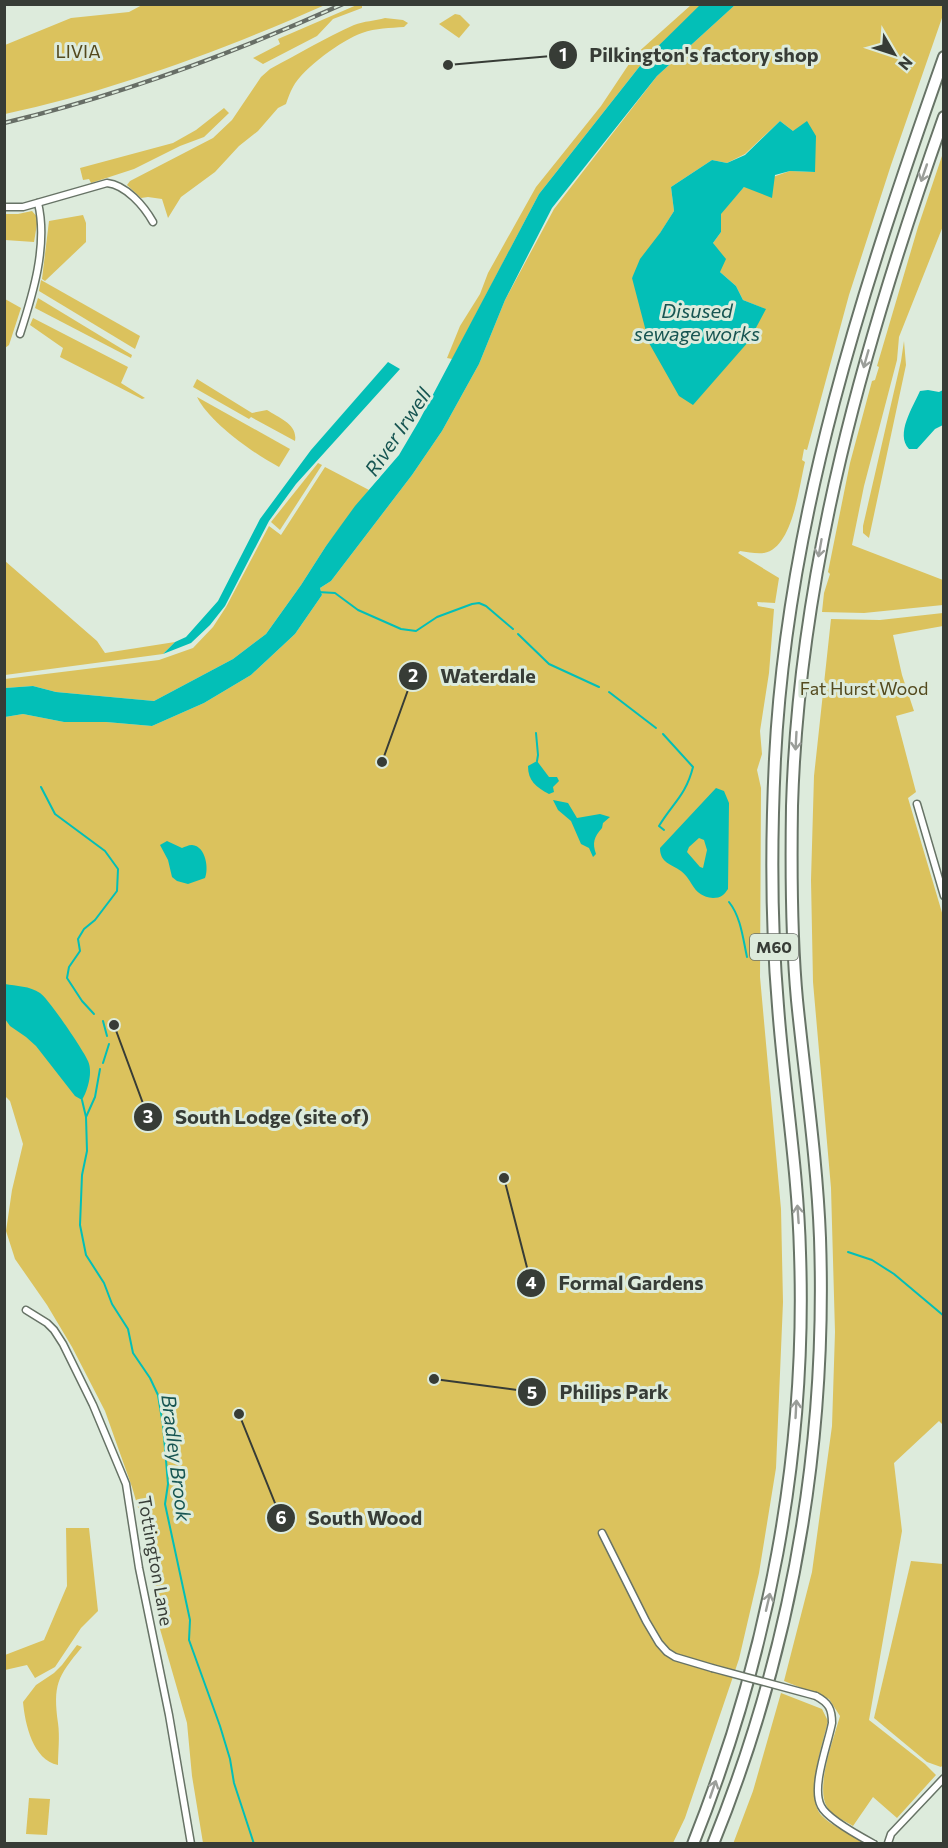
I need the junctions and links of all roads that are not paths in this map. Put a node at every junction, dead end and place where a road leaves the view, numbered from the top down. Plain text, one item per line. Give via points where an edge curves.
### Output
1 (944, 57) edge
2 (944, 117) edge
3 (38, 203) junction
4 (4, 207) edge
5 (153, 222) dead end
6 (20, 334) dead end
7 (917, 804) dead end
8 (944, 896) edge
9 (26, 1310) dead end
10 (602, 1533) dead end
11 (944, 1778) edge
12 (886, 1843) edge
13 (191, 1844) edge
14 (693, 1844) edge
15 (713, 1844) edge
16 (874, 1844) edge

14 -> 1 highway, M60 via 735,1723 776,1568 796,1414 800,1251 778,1006 772,869 778,713 789,618 809,501 836,393 882,234
2 -> 15 highway, M60 via 881,305 846,432 821,543 803,660 796,736 792,882 796,996 820,1238 816,1413 799,1551 775,1662 752,1739
3 - 4 street
3 - 5 street via 113,183 128,192
3 - 6 street via 42,218 37,268
7 - 8 street
9 - 13 street, Tottington Lane via 47,1323 63,1344 126,1484
10 - 16 street, bridge via 646,1621 667,1652 816,1696 830,1706 832,1724 819,1780 820,1805 830,1817
11 - 12 street

